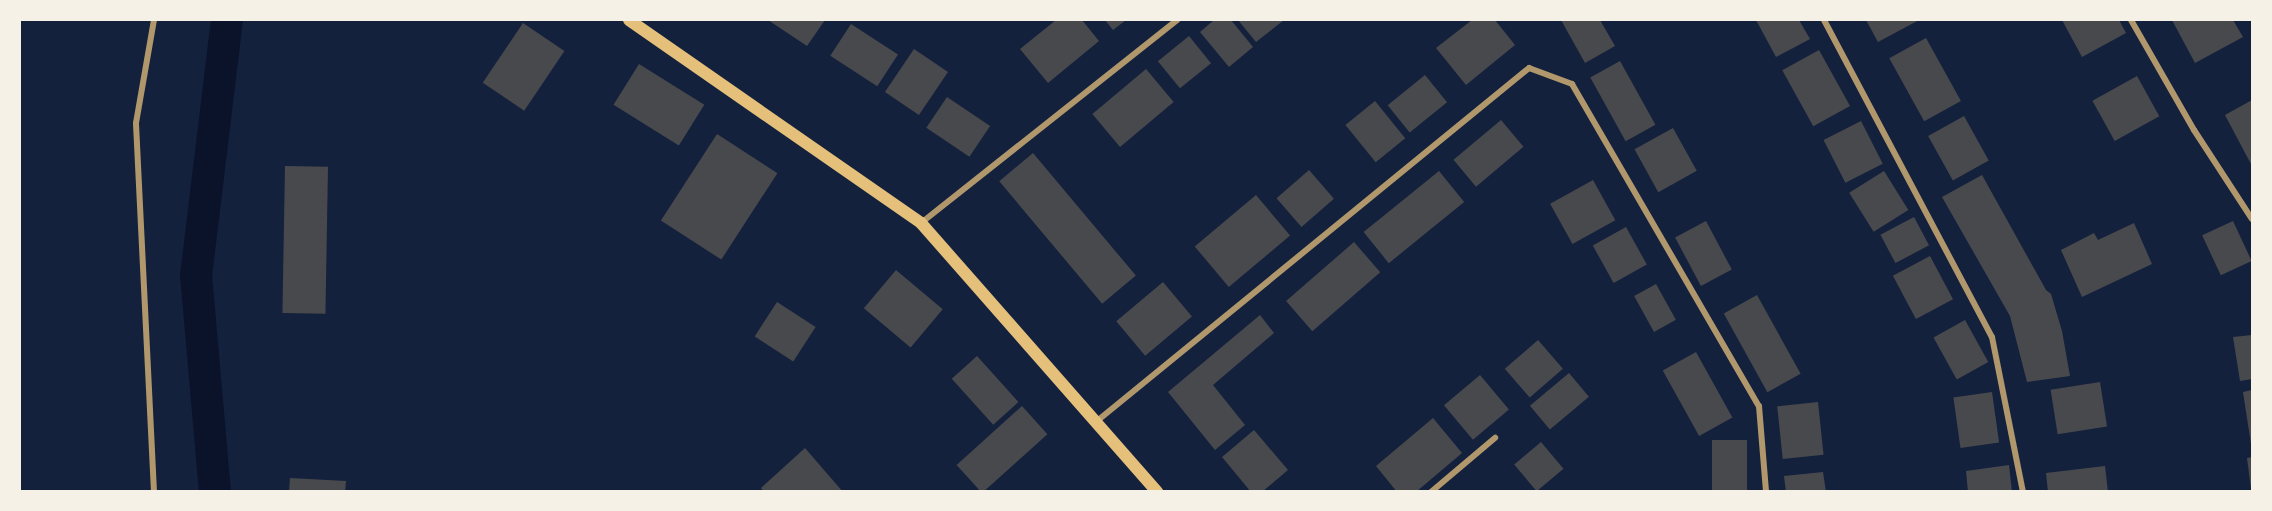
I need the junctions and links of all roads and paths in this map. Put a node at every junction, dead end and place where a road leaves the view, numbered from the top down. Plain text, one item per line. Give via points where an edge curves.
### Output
1 (154, 20) edge
2 (629, 20) edge
3 (1177, 20) edge
4 (1824, 20) edge
5 (2131, 20) edge
6 (2253, 219) edge
7 (921, 223) junction
8 (1097, 420) junction
9 (1495, 438) dead end
10 (154, 492) edge
11 (1157, 492) edge
12 (1431, 492) edge
13 (1766, 492) edge
14 (2023, 492) edge

1 - 10 street via 136,123
2 - 7 main road
3 - 7 street
4 - 14 street via 1992,337
5 - 6 street via 2194,130
7 - 8 main road
8 - 11 main road
8 - 13 street via 1529,68 1572,84 1759,406
9 - 12 street

